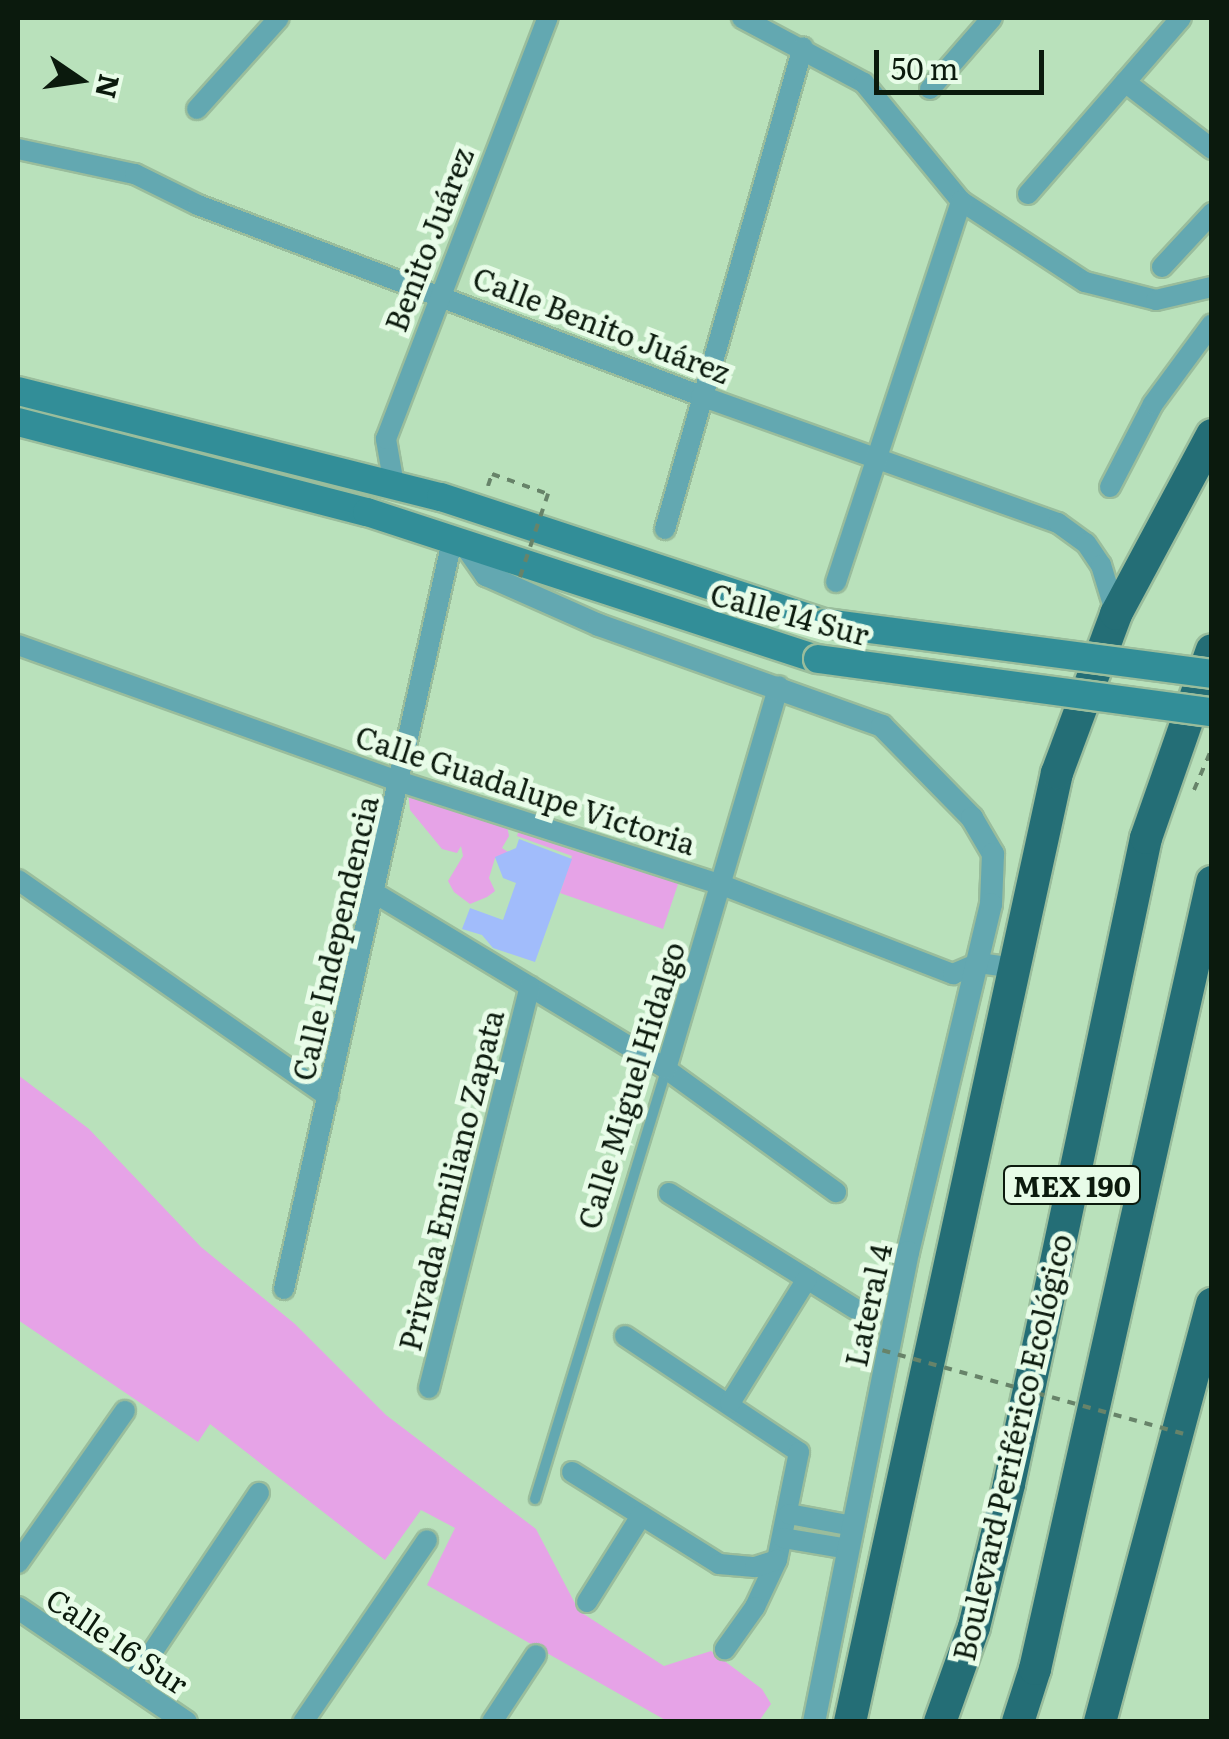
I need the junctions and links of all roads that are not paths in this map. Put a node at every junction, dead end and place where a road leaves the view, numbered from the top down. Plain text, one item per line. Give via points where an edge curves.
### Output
1 (275, 18) edge
2 (548, 18) edge
3 (742, 18) edge
4 (992, 18) edge
5 (1181, 18) edge
6 (803, 47) junction
7 (1124, 82) junction
8 (930, 89) dead end
9 (196, 109) dead end
10 (18, 149) edge
11 (1212, 149) edge
12 (1028, 194) dead end
13 (961, 201) junction
14 (1212, 213) edge
15 (1162, 267) dead end
16 (1212, 287) edge
17 (438, 293) junction
18 (1212, 324) edge
19 (18, 391) edge
20 (702, 396) junction
21 (18, 422) edge
22 (1212, 435) edge
23 (878, 460) junction
24 (394, 485) junction
25 (1110, 487) dead end
26 (665, 529) dead end
27 (458, 543) junction
28 (836, 582) dead end
29 (1116, 614) junction
30 (18, 645) edge
31 (1212, 650) edge
32 (1212, 674) edge
33 (778, 686) junction
34 (1212, 712) edge
35 (401, 782) junction
36 (18, 880) edge
37 (1212, 882) edge
38 (722, 885) junction
39 (373, 892) junction
40 (979, 962) junction
41 (1014, 968) junction
42 (530, 987) junction
43 (666, 1069) junction
44 (328, 1096) junction
45 (836, 1192) dead end
46 (668, 1193) dead end
47 (908, 1252) junction
48 (946, 1260) junction
49 (807, 1278) junction
50 (284, 1289) dead end
51 (1212, 1304) edge
52 (856, 1308) dead end
53 (625, 1336) dead end
54 (429, 1388) dead end
55 (730, 1403) junction
56 (125, 1411) dead end
57 (572, 1472) dead end
58 (259, 1493) dead end
59 (535, 1499) dead end
60 (788, 1514) junction
61 (640, 1516) junction
62 (851, 1537) junction
63 (783, 1538) junction
64 (426, 1540) dead end
65 (777, 1560) junction
66 (18, 1563) edge
67 (586, 1602) dead end
68 (18, 1608) edge
69 (724, 1649) dead end
70 (536, 1655) dead end
71 (131, 1684) junction
72 (186, 1722) edge
73 (303, 1722) edge
74 (492, 1722) edge
75 (814, 1722) edge
76 (850, 1722) edge
77 (940, 1722) edge
78 (1018, 1722) edge
79 (1100, 1722) edge

1 - 9 street
2 - 17 street, Benito Juárez
3 - 6 street
4 - 8 street
5 - 7 street
6 - 13 street via 864,83
6 - 20 street
7 - 11 street
7 - 12 street
10 - 17 street, Calle Benito Juárez via 136,174 198,205
13 - 16 street via 1106,292 1175,299
13 - 23 street
14 - 15 street
17 - 20 street, Calle Benito Juárez
17 - 24 street, Benito Juárez via 386,439
18 - 25 street via 1154,404
19 - 24 main road, Calle 14 Sur
20 - 23 street, Calle Benito Juárez
20 - 26 street
21 - 27 main road, Calle 14 Sur via 367,512
22 - 29 highway
23 - 28 street
23 - 29 street, Calle Benito Juárez via 1058,522 1101,565
24 - 32 main road, Calle 14 Sur, bridge via 824,623
27 - 33 street, Lateral 4 via 486,576 599,625
27 - 34 main road, Calle 14 Sur, bridge via 531,573 818,658
27 - 35 street, Calle Independencia
29 - 41 highway via 1057,774
30 - 35 street, Calle Guadalupe Victoria
31 - 77 highway, Boulevard Periférico Ecológico / MEX 190 via 1146,838 1009,1484 974,1627
33 - 38 street, Calle Miguel Hidalgo
33 - 40 street, Lateral 4 via 855,712 900,740 986,836 994,865 992,904
35 - 38 street, Calle Guadalupe Victoria
35 - 39 street, Calle Independencia
36 - 44 street
37 - 78 highway, MEX 190
38 - 40 street, Calle Guadalupe Victoria via 953,974
38 - 43 street, Calle Miguel Hidalgo
39 - 42 street
39 - 44 street, Calle Independencia
40 - 41 street, Calle Guadalupe Victoria
40 - 47 street, Lateral 4
41 - 48 highway
42 - 43 street
42 - 54 street, Privada Emiliano Zapata
43 - 45 street
43 - 59 lane, Calle Miguel Hidalgo
44 - 50 street, Calle Independencia
46 - 49 street
47 - 48 street
47 - 62 street, Lateral 4
48 - 76 highway
49 - 52 street
49 - 55 street
51 - 79 highway
53 - 55 street
55 - 60 street via 799,1452
56 - 66 street
57 - 61 street
58 - 71 street
60 - 62 street
60 - 63 street
61 - 65 street via 719,1564 755,1568
61 - 67 street
62 - 63 street
62 - 75 street, Lateral 4
63 - 65 street
64 - 73 street
65 - 69 street via 756,1607
68 - 71 street, Calle 16 Sur
70 - 74 street
71 - 72 street, Calle 16 Sur

